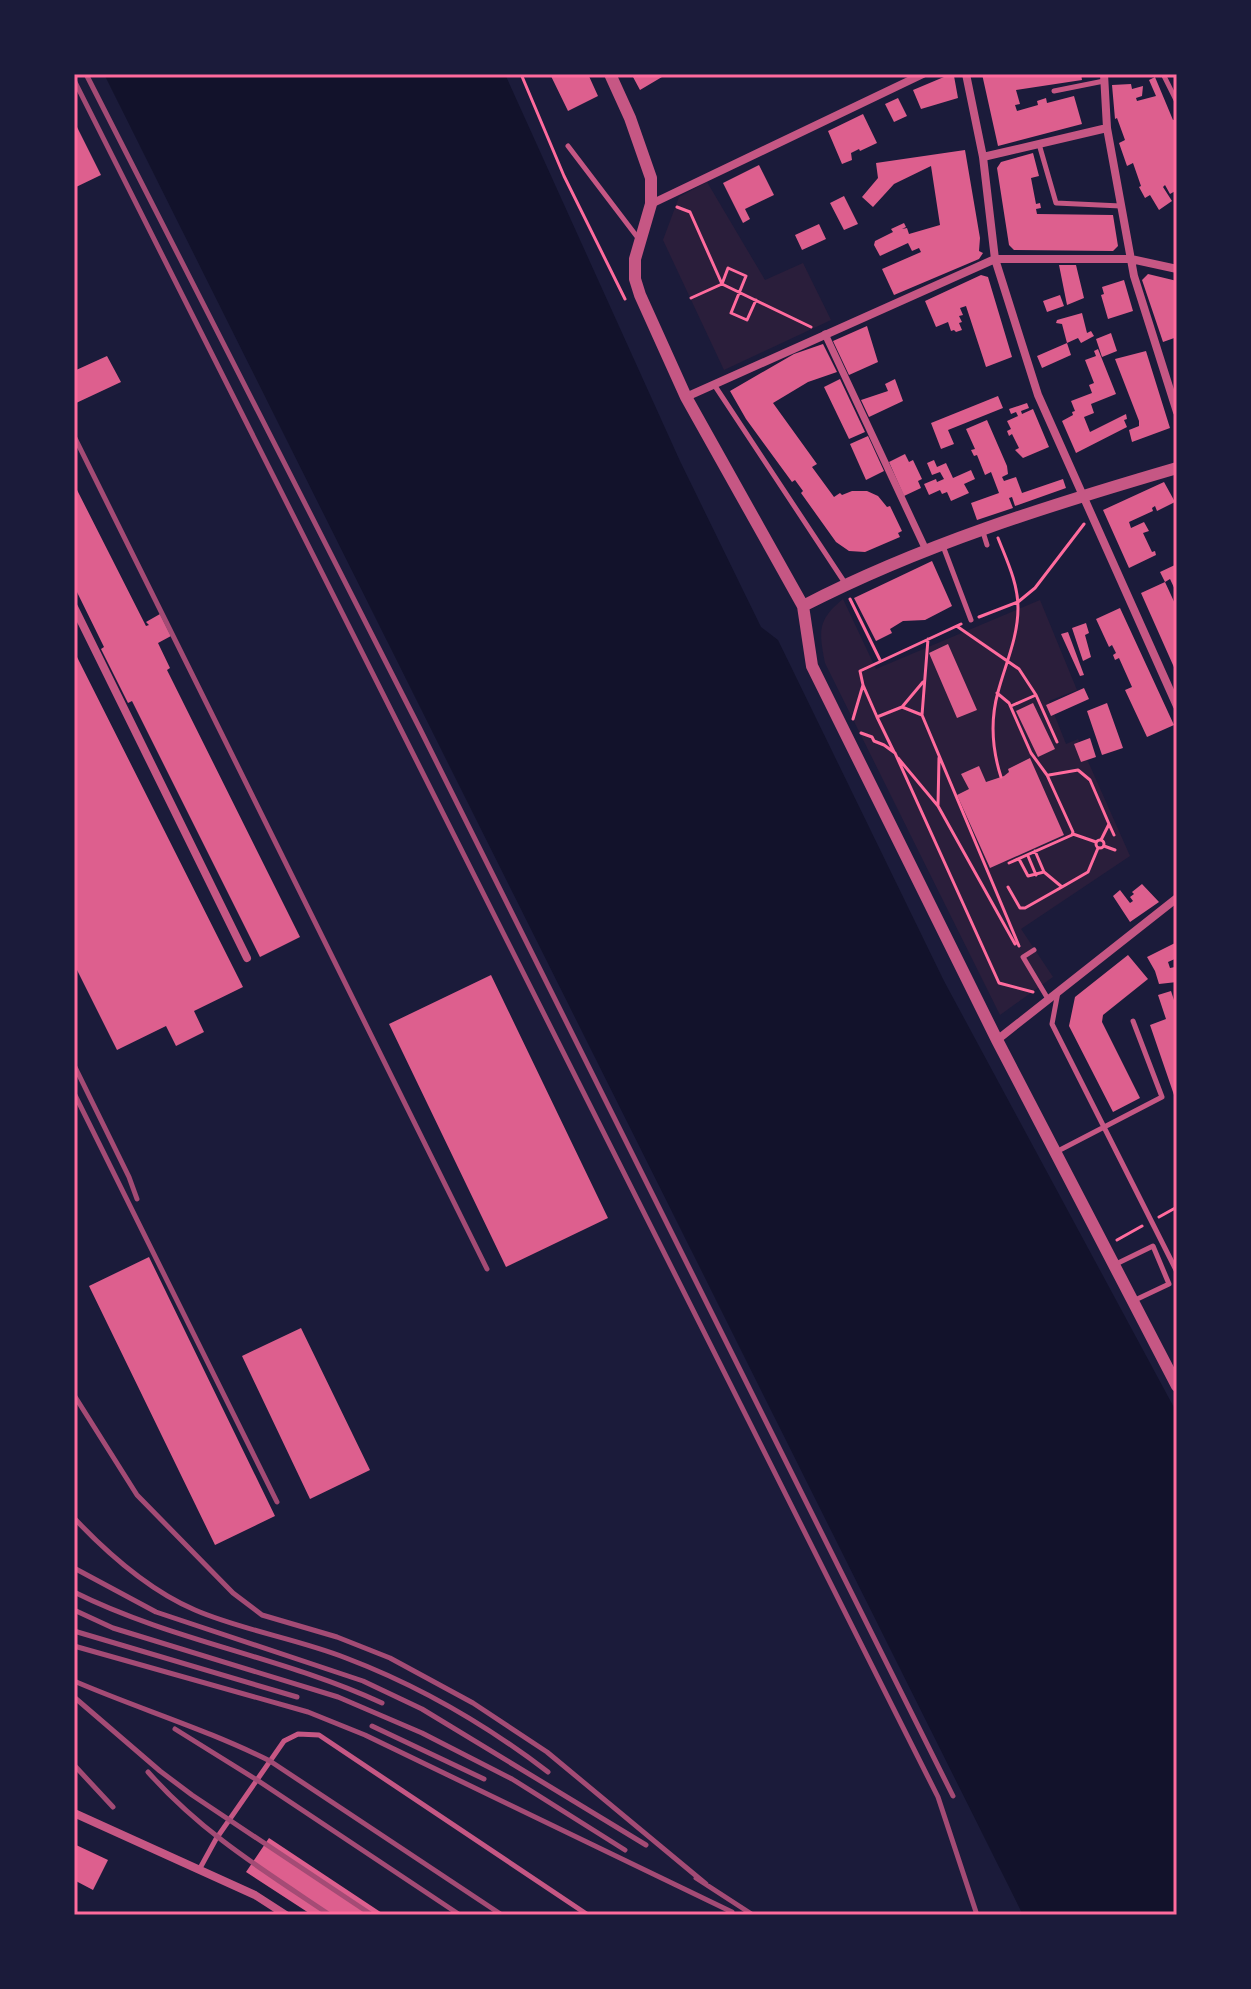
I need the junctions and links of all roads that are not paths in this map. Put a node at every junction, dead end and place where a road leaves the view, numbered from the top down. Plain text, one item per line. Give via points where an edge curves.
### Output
1 (610, 74) edge
2 (923, 74) edge
3 (966, 74) edge
4 (1163, 74) edge
5 (1104, 78) edge
6 (1054, 91) dead end
7 (1176, 100) edge
8 (1107, 128) junction
9 (1039, 143) junction
10 (568, 146) dead end
11 (983, 157) junction
12 (651, 204) junction
13 (1122, 206) junction
14 (641, 242) junction
15 (995, 259) junction
16 (1131, 259) junction
17 (1177, 269) edge
18 (825, 334) junction
19 (715, 386) junction
20 (686, 397) junction
21 (1177, 412) edge
22 (1177, 468) edge
23 (1083, 495) junction
24 (988, 529) junction
25 (943, 544) junction
26 (987, 545) dead end
27 (926, 550) junction
28 (846, 584) junction
29 (803, 606) junction
30 (74, 607) edge
31 (971, 620) road end
32 (1177, 706) edge
33 (1177, 898) edge
34 (1034, 950) dead end
35 (247, 958) dead end
36 (1058, 992) junction
37 (1044, 997) junction
38 (1133, 1021) dead end
39 (997, 1040) junction
40 (1104, 1127) junction
41 (1055, 1153) junction
42 (1114, 1265) junction
43 (1177, 1272) edge
44 (1132, 1301) junction
45 (1177, 1386) edge
46 (74, 1813) edge
47 (199, 1870) junction
48 (286, 1915) edge
49 (588, 1915) edge

1 - 12 street via 651,178
2 - 12 street
3 - 11 street
4 - 7 lane
5 - 6 lane
5 - 8 street
8 - 9 street
8 - 13 street
9 - 11 street
9 - 13 lane via 1056,203
10 - 14 lane
11 - 15 street
12 - 14 street
13 - 16 street
14 - 20 street via 634,270 640,295
15 - 16 street
15 - 18 street
15 - 23 street via 1038,395
16 - 17 street
16 - 21 street
18 - 19 street
18 - 27 street
19 - 20 street
19 - 28 lane
20 - 29 street
22 - 23 street
23 - 24 street
23 - 32 street
24 - 25 street
24 - 26 lane
25 - 27 street
25 - 31 lane
27 - 28 street
28 - 29 street
29 - 39 street via 812,666
30 - 35 street
33 - 36 street
34 - 37 lane via 1023,957
36 - 37 street
36 - 40 lane via 1052,1024
37 - 39 street
38 - 40 lane via 1162,1097
39 - 41 street
40 - 41 lane
40 - 43 lane
41 - 42 street
42 - 44 street
42 - 44 lane via 1153,1246 1169,1284
44 - 45 street
46 - 47 street
47 - 48 street
47 - 49 lane via 284,1741 298,1734 319,1735

